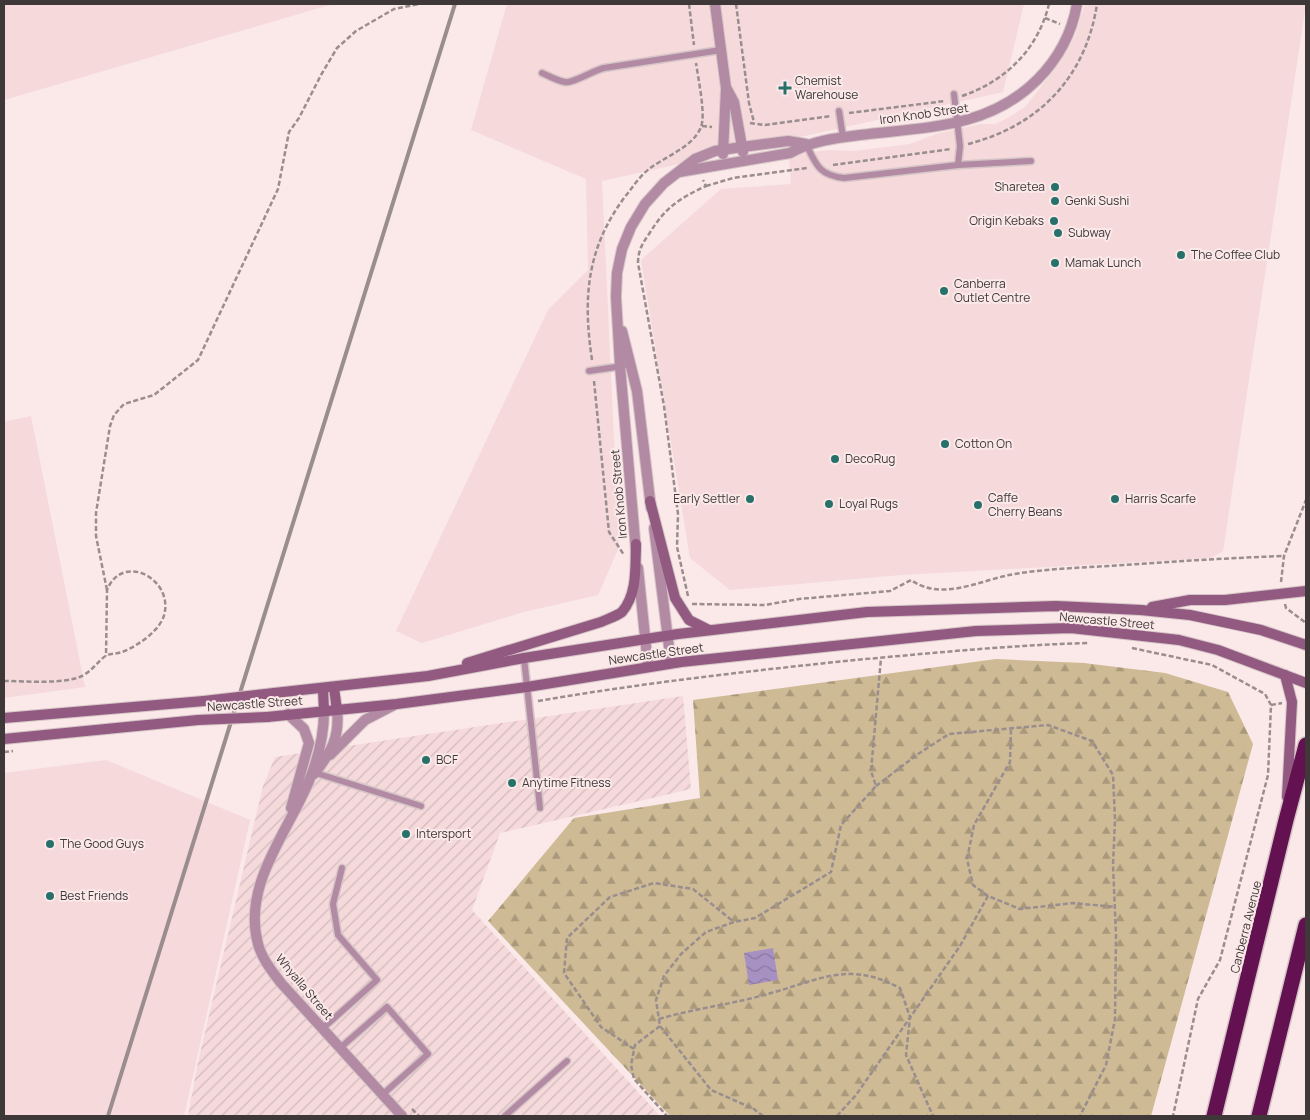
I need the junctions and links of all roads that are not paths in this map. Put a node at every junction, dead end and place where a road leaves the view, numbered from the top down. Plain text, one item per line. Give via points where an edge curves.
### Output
1 (715, 4) edge
2 (1077, 4) edge
3 (721, 50) junction
4 (542, 73) dead end
5 (726, 88) junction
6 (955, 96) road end
7 (839, 113) road end
8 (959, 123) junction
9 (843, 137) junction
10 (806, 144) junction
11 (742, 147) junction
12 (722, 150) junction
13 (744, 160) junction
14 (1031, 161) dead end
15 (725, 163) junction
16 (958, 165) junction
17 (679, 172) junction
18 (619, 320) junction
19 (620, 366) junction
20 (632, 366) junction
21 (591, 371) road end
22 (650, 501) junction
23 (636, 544) junction
24 (1306, 591) edge
25 (1141, 610) junction
26 (709, 630) junction
27 (667, 636) junction
28 (645, 639) junction
29 (1306, 645) edge
30 (524, 658) junction
31 (671, 663) junction
32 (648, 666) junction
33 (1285, 675) junction
34 (428, 676) junction
35 (1306, 683) edge
36 (334, 688) junction
37 (323, 689) junction
38 (527, 691) junction
39 (397, 704) junction
40 (337, 710) junction
41 (324, 711) junction
42 (288, 714) junction
43 (4, 718) edge
44 (4, 739) edge
45 (1306, 745) edge
46 (330, 755) junction
47 (312, 777) junction
48 (421, 806) dead end
49 (540, 808) dead end
50 (1286, 820) junction
51 (288, 821) junction
52 (342, 868) dead end
53 (1306, 925) edge
54 (322, 1029) junction
55 (340, 1048) junction
56 (567, 1062) dead end
57 (382, 1095) junction
58 (402, 1116) edge
59 (505, 1116) edge
60 (1214, 1116) edge
61 (1259, 1116) edge

1 - 3 street
2 - 8 street, Iron Knob Street via 1063,46 1042,75 997,110
3 - 4 lane via 604,68 566,83
3 - 5 street
5 - 11 street via 734,102
5 - 12 street
6 - 8 lane
7 - 9 lane
8 - 9 street, Iron Knob Street
8 - 16 lane
9 - 10 street, Iron Knob Street
10 - 11 street, Iron Knob Street via 788,141
10 - 13 street, Iron Knob Street via 790,153
10 - 16 lane via 817,167 829,176 844,178
11 - 12 street, Iron Knob Street
11 - 13 street
12 - 15 street
12 - 17 street, Iron Knob Street via 695,159
13 - 15 street, Iron Knob Street
14 - 16 lane
15 - 17 street, Iron Knob Street
17 - 18 street, Iron Knob Street via 645,204 622,249 617,272
18 - 19 street, Iron Knob Street
18 - 20 street, Iron Knob Street
19 - 20 lane
19 - 21 lane
19 - 23 street, Iron Knob Street
20 - 22 street, Iron Knob Street
22 - 26 main road via 675,598 689,620
22 - 27 street, Iron Knob Street
23 - 28 street, Iron Knob Street
23 - 34 main road via 632,595 621,612 601,622
24 - 25 main road via 1225,600 1190,600
25 - 26 main road, Newcastle Street via 1056,606 877,611
25 - 29 main road, Newcastle Street via 1190,615 1261,630
26 - 27 main road, Newcastle Street
27 - 28 main road, Newcastle Street
27 - 31 street, Iron Knob Street
28 - 30 main road, Newcastle Street
28 - 32 street, Iron Knob Street
30 - 34 main road, Newcastle Street
30 - 38 lane
31 - 32 main road, Newcastle Street
31 - 33 main road, Newcastle Street via 976,631 1071,628 1179,640 1218,650
32 - 38 main road, Newcastle Street
33 - 35 main road, Newcastle Street
33 - 50 main road via 1292,702
34 - 36 main road, Newcastle Street
36 - 37 main road, Newcastle Street
36 - 40 main road, Whyalla Street
37 - 41 main road, Whyalla Street
37 - 43 main road, Newcastle Street, bridge
38 - 39 main road, Newcastle Street
38 - 49 lane
39 - 40 main road, Newcastle Street
39 - 46 street, Whyalla Street via 365,720
40 - 41 main road, Newcastle Street
40 - 46 street, Whyalla Street via 338,734
41 - 42 main road, Newcastle Street
41 - 47 street, Whyalla Street via 323,736
42 - 44 main road, Newcastle Street, bridge
42 - 51 street, Whyalla Street via 304,729 309,743
45 - 50 highway, Canberra Avenue
46 - 47 street, Whyalla Street
47 - 48 lane
47 - 51 street, Whyalla Street
50 - 60 highway, Canberra Avenue
51 - 54 street, Whyalla Street via 260,884 256,932 264,960
52 - 54 lane via 333,904 338,935 377,980
53 - 61 highway
54 - 55 street, Whyalla Street
55 - 57 street, Whyalla Street
55 - 57 lane via 387,1007 428,1054
56 - 59 lane
57 - 58 street, Whyalla Street

